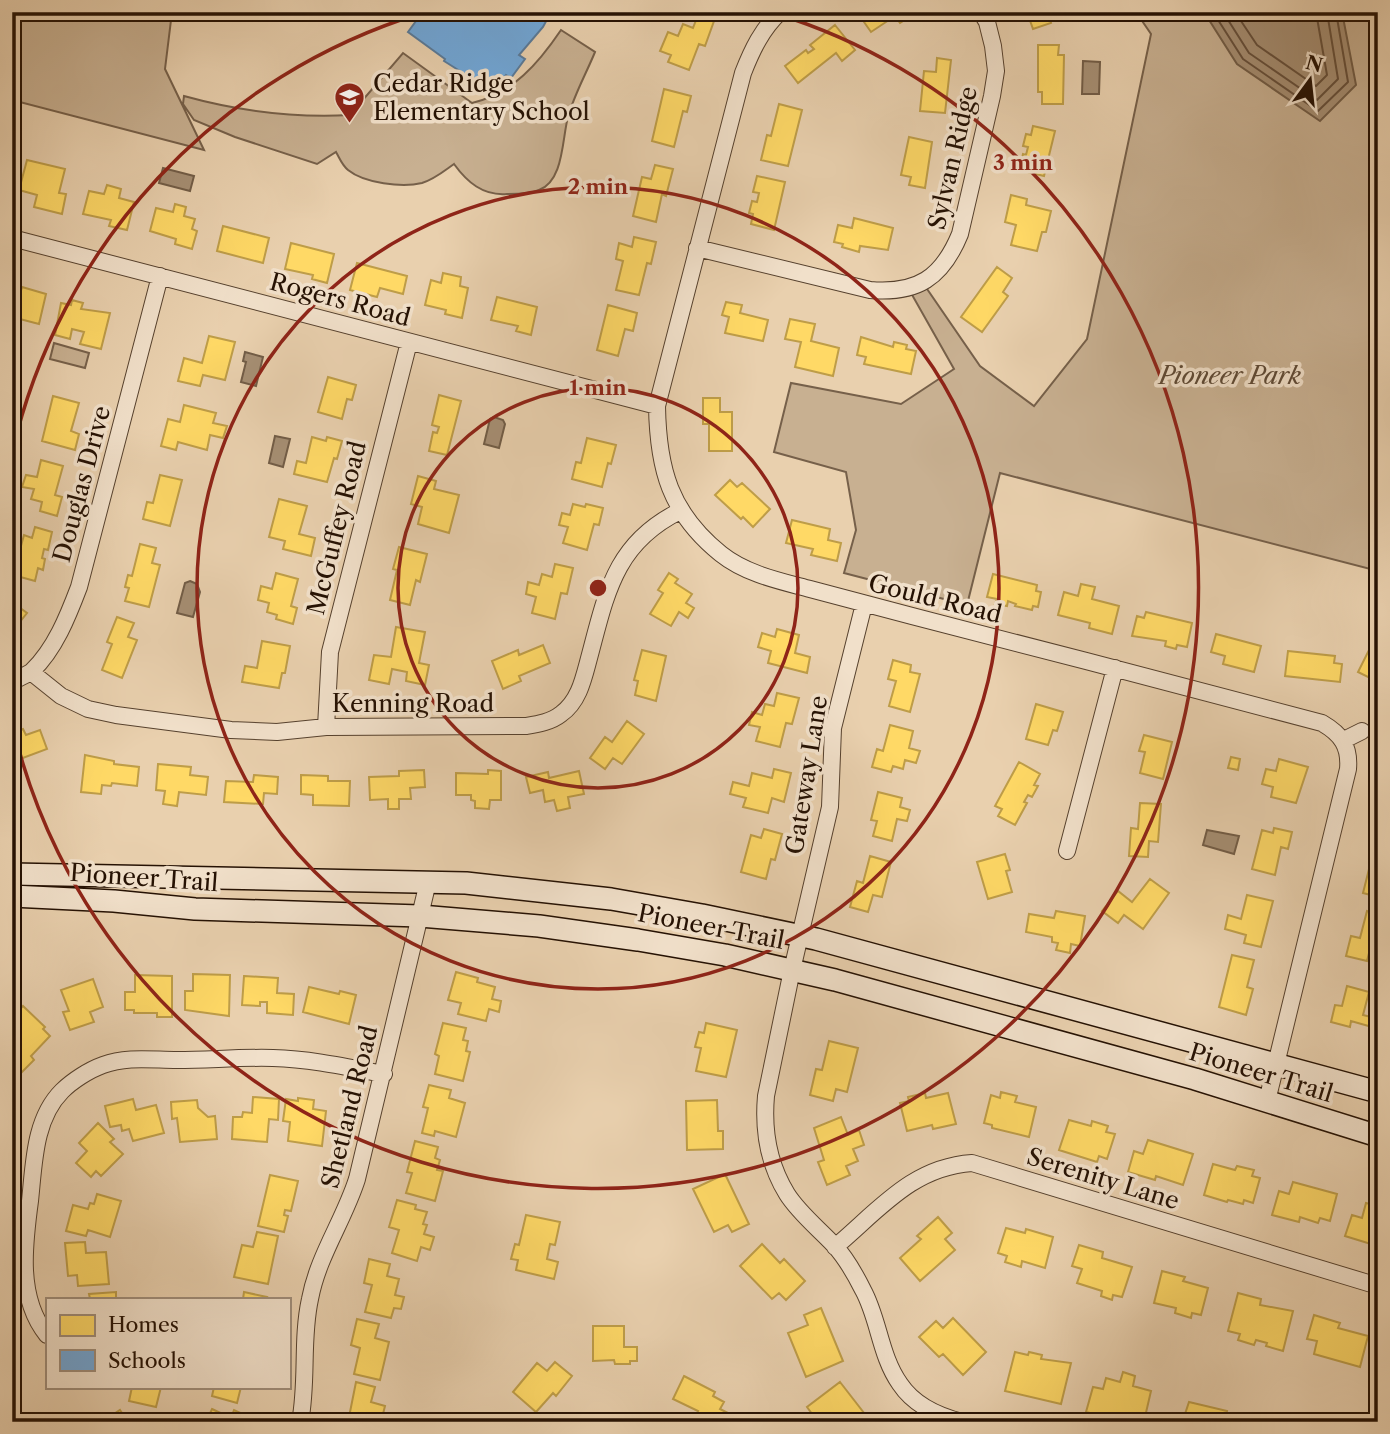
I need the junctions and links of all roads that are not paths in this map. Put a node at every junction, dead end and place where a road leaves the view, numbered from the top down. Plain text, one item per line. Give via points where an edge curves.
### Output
1 (780, 12) edge
2 (981, 12) edge
3 (12, 238) edge
4 (697, 248) junction
5 (160, 276) junction
6 (409, 342) junction
7 (657, 406) junction
8 (680, 511) junction
9 (863, 604) junction
10 (1115, 668) junction
11 (31, 672) junction
12 (12, 682) edge
13 (326, 727) junction
14 (1362, 731) dead end
15 (1344, 740) junction
16 (1067, 851) dead end
17 (12, 874) edge
18 (428, 882) junction
19 (12, 896) edge
20 (420, 916) junction
21 (799, 935) junction
22 (792, 970) junction
23 (1276, 1063) junction
24 (384, 1074) junction
25 (1378, 1093) edge
26 (1266, 1101) junction
27 (1378, 1136) edge
28 (835, 1247) junction
29 (1378, 1286) edge
30 (46, 1334) edge
31 (300, 1422) edge
32 (962, 1422) edge

1 - 4 street, Gould Road via 754,46 743,73
2 - 4 street, Sylvan Ridge via 993,46 992,96 960,234 951,256 935,274 893,292 870,290
3 - 5 street, Rogers Road
4 - 7 street, Gould Road
5 - 6 street, Rogers Road
5 - 11 street, Douglas Drive via 79,587 67,619
6 - 7 street, Rogers Road
6 - 13 street, McGuffey Road via 332,643
7 - 8 street, Gould Road via 663,468
8 - 9 street, Gould Road via 724,556 751,571
8 - 13 street, Kenning Road via 643,536 613,576 583,682 562,714 526,726
9 - 10 street, Gould Road
9 - 21 street, Gateway Lane via 834,728 830,807
10 - 15 street, Gould Road via 1322,723
10 - 16 street
11 - 12 street, Douglas Drive
11 - 13 street, Kenning Road via 61,696 116,715 242,730
14 - 15 street
15 - 23 street via 1348,769
17 - 18 main road, Pioneer Trail
18 - 20 street, Shetland Road
18 - 21 main road, Pioneer Trail via 611,899
19 - 20 main road, Pioneer Trail via 195,909
20 - 22 main road, Pioneer Trail via 608,935
20 - 24 street, Shetland Road
21 - 22 street, Gateway Lane
21 - 23 main road, Pioneer Trail
22 - 26 main road, Pioneer Trail
22 - 28 street, Gateway Lane via 766,1096 767,1142 788,1194
23 - 25 main road, Pioneer Trail
23 - 26 street
24 - 30 street via 301,1059 242,1057 143,1059 102,1065 76,1080 62,1091 40,1128 24,1247 31,1300
24 - 31 street, Shetland Road via 350,1201 310,1296
26 - 27 main road, Pioneer Trail
28 - 29 street, Serenity Lane via 908,1184 937,1168 972,1163
28 - 32 street, Gateway Lane via 875,1314 900,1385 932,1411

